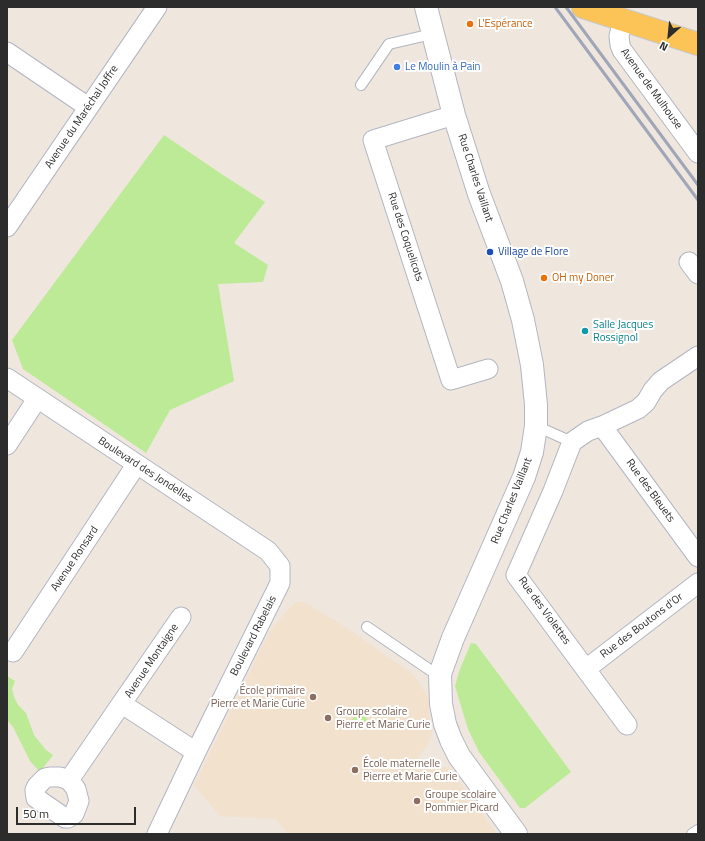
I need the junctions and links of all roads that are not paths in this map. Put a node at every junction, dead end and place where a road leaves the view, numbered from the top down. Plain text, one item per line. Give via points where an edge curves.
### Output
1 (426, 7) edge
2 (583, 7) edge
3 (155, 8) edge
4 (623, 20) junction
5 (432, 34) junction
6 (698, 44) edge
7 (7, 52) edge
8 (361, 85) dead end
9 (88, 107) junction
10 (454, 115) junction
11 (698, 153) edge
12 (14, 203) edge
13 (7, 228) edge
14 (698, 356) edge
15 (488, 369) dead end
16 (7, 378) edge
17 (37, 399) junction
18 (536, 426) junction
19 (602, 426) junction
20 (572, 442) junction
21 (7, 445) edge
22 (136, 465) junction
23 (698, 557) edge
24 (280, 566) joint
25 (698, 583) edge
26 (181, 618) dead end
27 (367, 627) dead end
28 (13, 652) dead end
29 (586, 669) junction
30 (440, 674) junction
31 (122, 704) junction
32 (627, 725) dead end
33 (196, 752) junction
34 (69, 780) dead end
35 (698, 830) edge
36 (157, 834) edge
37 (516, 834) edge
38 (692, 834) edge

1 - 5 main road, Rue Charles Vaillant
2 - 4 main road
3 - 9 street, Avenue du Maréchal Joffre
4 - 6 main road
4 - 11 street, Avenue de Mulhouse via 619,36 622,50
5 - 8 lane via 388,44
5 - 10 main road, Rue Charles Vaillant
7 - 9 street
9 - 12 street, Avenue du Maréchal Joffre
10 - 15 street, Rue des Coquelicots via 373,140 451,380
10 - 18 main road, Rue Charles Vaillant via 479,194 512,281 523,320 532,365
12 - 13 street, Avenue du Maréchal Joffre
14 - 19 street via 661,381 638,409
16 - 17 street, Boulevard des Jondelles
17 - 21 street
17 - 22 street, Boulevard des Jondelles
18 - 20 lane
18 - 30 main road, Rue Charles Vaillant via 532,452 524,477 451,642
19 - 20 street via 588,431
19 - 23 street, Rue des Bleuets
20 - 29 street, Rue des Violettes via 516,575
22 - 24 street, Boulevard des Jondelles via 268,551
22 - 28 street, Avenue Ronsard
24 - 33 street, Boulevard Rabelais via 280,583
25 - 29 street, Rue des Boutons d'Or
26 - 31 street, Avenue Montaigne
27 - 30 lane via 430,670
29 - 32 street, Rue des Violettes
30 - 37 main road, Rue Charles Vaillant via 441,704 451,740
31 - 33 street, Avenue Montaigne
31 - 34 street, Avenue Montaigne
33 - 36 street, Boulevard Rabelais
35 - 38 lane

